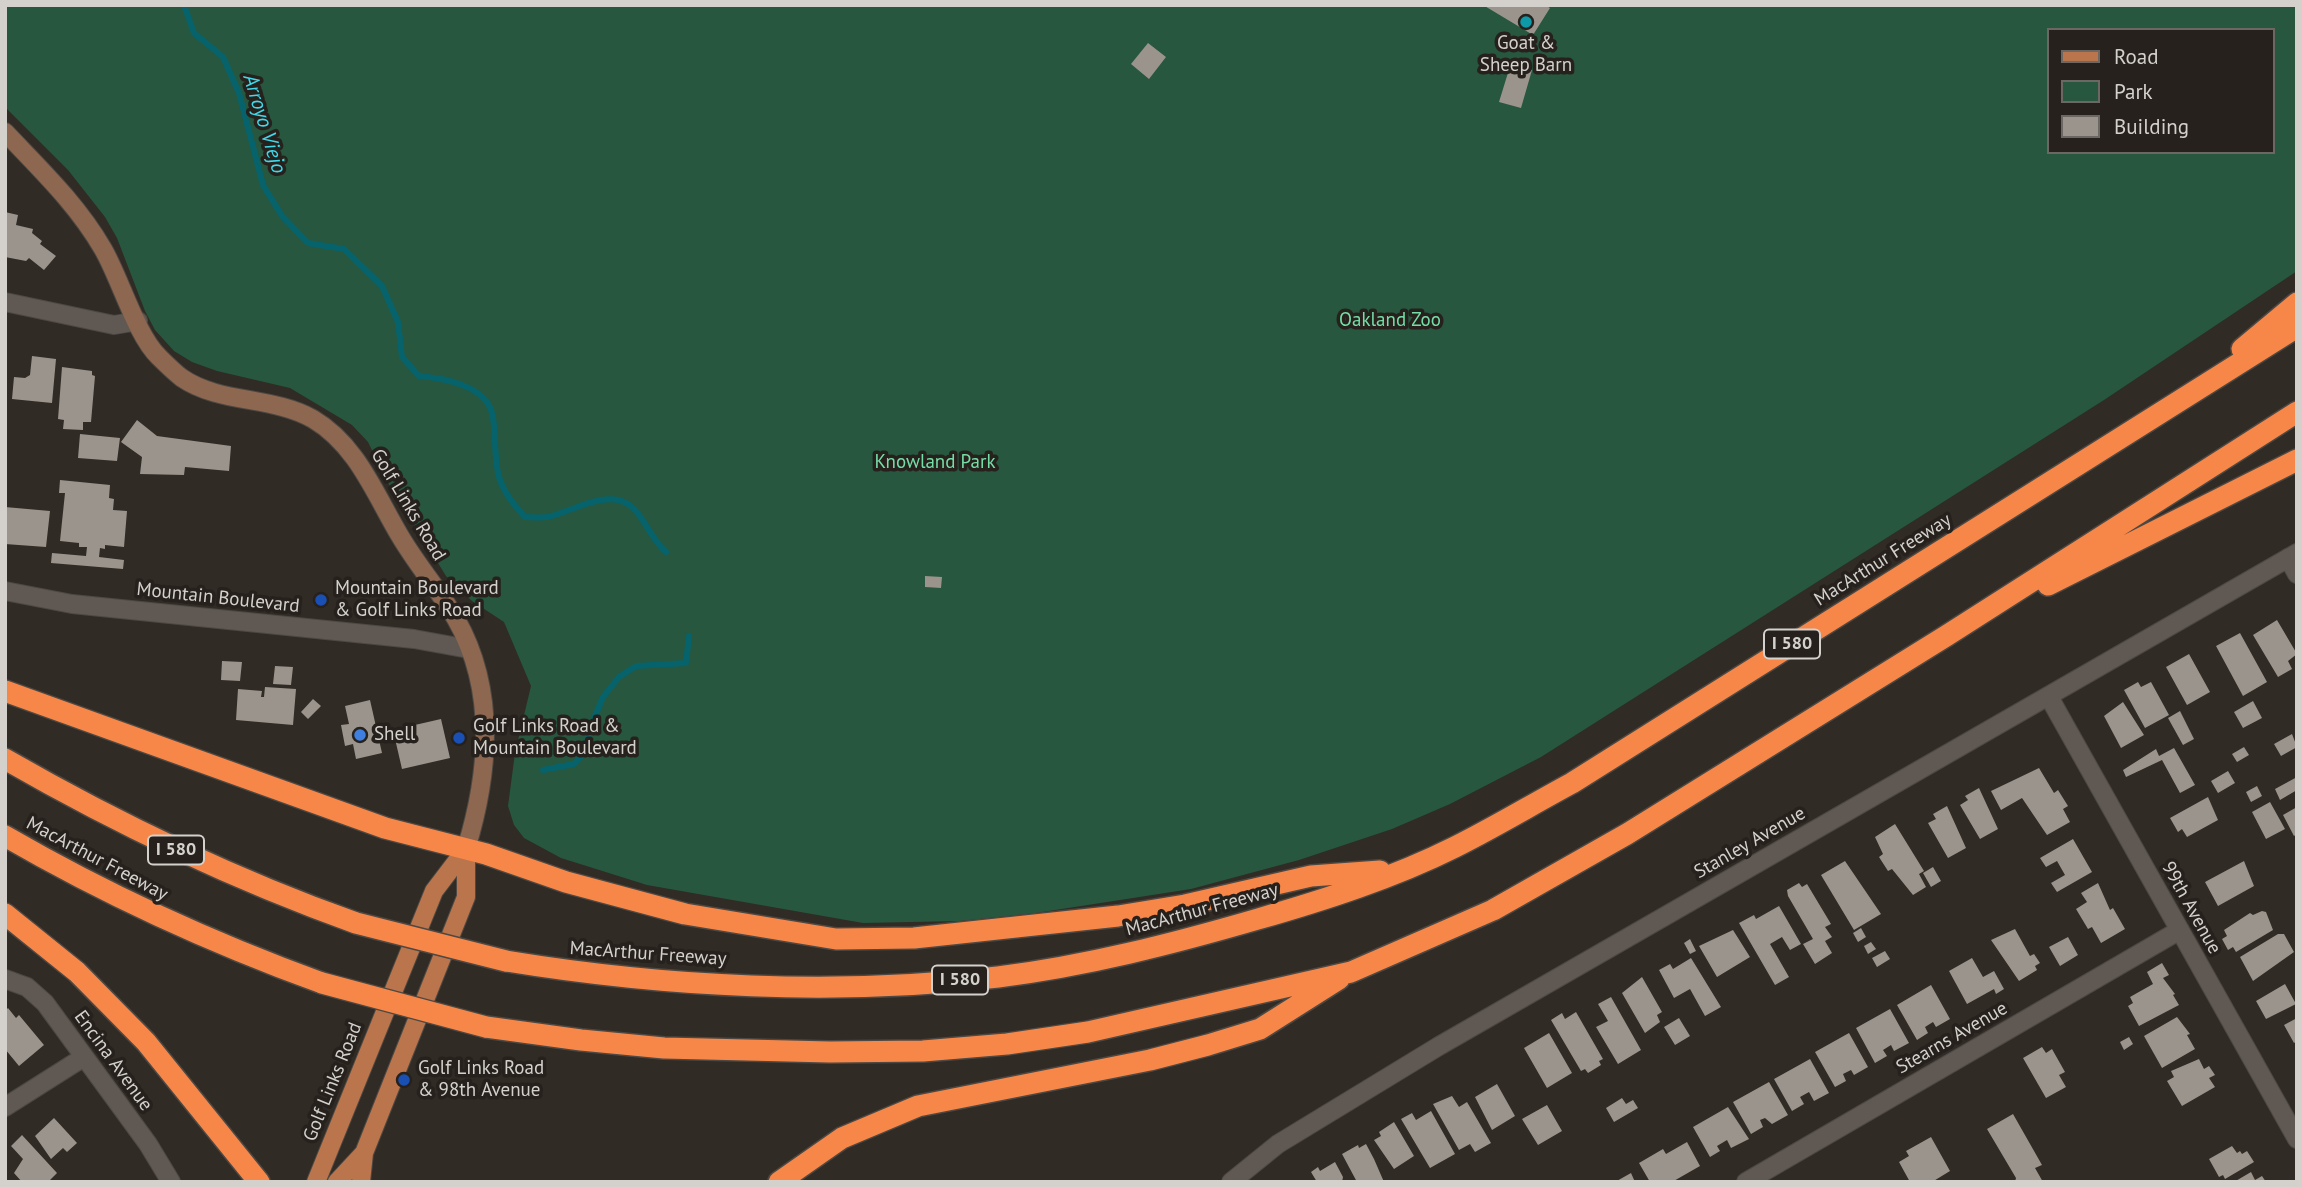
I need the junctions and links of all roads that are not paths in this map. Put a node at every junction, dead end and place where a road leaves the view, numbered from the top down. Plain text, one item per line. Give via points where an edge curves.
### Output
1 (5, 132) edge
2 (5, 302) edge
3 (2297, 303) edge
4 (138, 321) junction
5 (2297, 327) edge
6 (2175, 404) junction
7 (2297, 412) edge
8 (2297, 460) edge
9 (2294, 562) edge
10 (5, 591) edge
11 (1946, 636) junction
12 (469, 649) junction
13 (5, 691) edge
14 (2049, 697) junction
15 (5, 759) edge
16 (5, 836) edge
17 (466, 849) junction
18 (1401, 870) junction
19 (5, 914) edge
20 (2180, 930) junction
21 (1351, 972) junction
22 (6, 979) edge
23 (84, 1057) junction
24 (5, 1107) edge
25 (2297, 1139) edge
26 (364, 1153) junction
27 (171, 1182) edge
28 (260, 1182) edge
29 (316, 1182) edge
30 (337, 1182) edge
31 (361, 1182) edge
32 (779, 1182) edge
33 (1231, 1182) edge
34 (1746, 1182) edge

1 - 4 main road, Golf Links Road via 70,201 103,249
2 - 4 street via 114,325
3 - 6 highway
4 - 12 main road, Golf Links Road via 156,354 183,379 290,408 331,431 362,468 400,537 457,621
5 - 6 highway, MacArthur Freeway / I 580
6 - 18 highway, MacArthur Freeway / I 580 via 1572,783 1454,847
7 - 11 highway, MacArthur Freeway
8 - 11 highway
9 - 14 street, Stanley Avenue
10 - 12 street, Mountain Boulevard via 72,604 414,639
11 - 21 highway, MacArthur Freeway via 1515,898
12 - 17 main road, Golf Links Road via 487,746 484,782
13 - 17 highway via 384,828
14 - 20 street, 99th Avenue
14 - 33 street, Stanley Avenue via 1438,1046 1278,1144
15 - 18 highway, MacArthur Freeway / I 580, bridge via 123,825 273,893 356,923 506,961 601,976 745,984 922,983 998,976 1164,945 1292,909
16 - 21 highway, MacArthur Freeway, bridge via 166,921 322,983 486,1027 581,1041 830,1052 1007,1044 1088,1032
17 - 18 highway via 685,914 836,939 914,938 1118,916 1311,876
17 - 26 main road, Golf Links Road via 466,897
17 - 29 main road, Golf Links Road via 434,891
19 - 28 highway via 77,972 146,1042
20 - 25 street, 99th Avenue
20 - 34 street, Stearns Avenue
21 - 32 highway via 1260,1029 1150,1060 918,1106 842,1138
22 - 23 street, Encina Avenue via 27,987 45,1003
23 - 24 street
23 - 27 street, Encina Avenue
26 - 30 main road, Golf Links Road
26 - 31 main road

